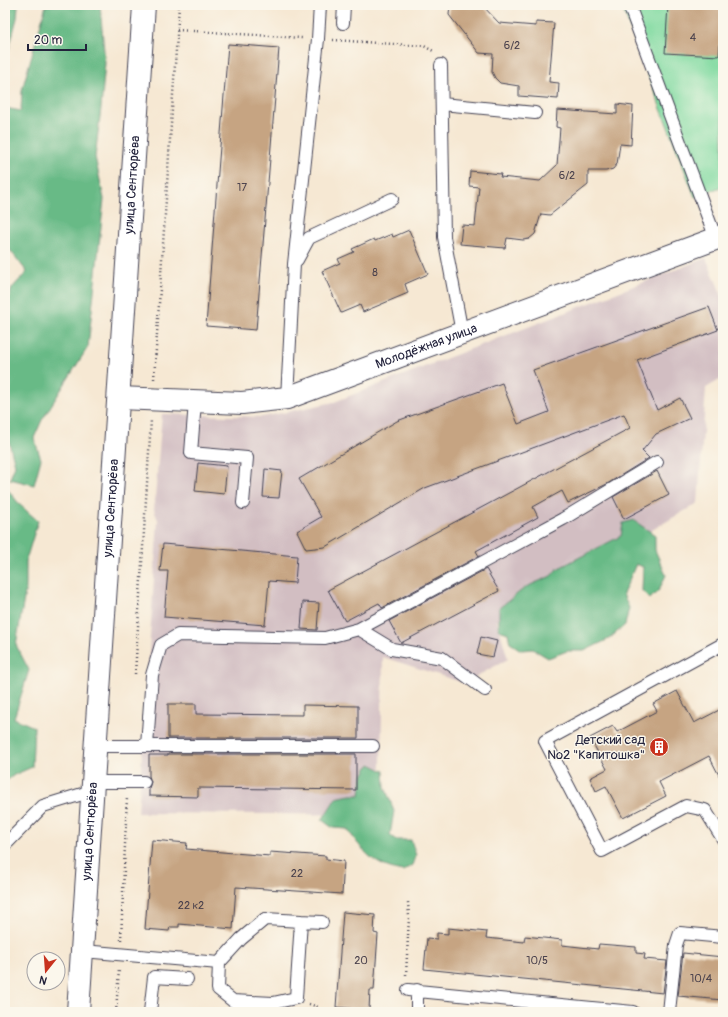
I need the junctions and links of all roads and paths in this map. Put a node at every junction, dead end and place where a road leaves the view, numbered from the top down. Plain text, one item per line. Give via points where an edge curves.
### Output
1 (144, 5) edge
2 (179, 5) edge
3 (320, 5) edge
4 (344, 5) edge
5 (629, 5) edge
6 (343, 23) dead end
7 (441, 64) dead end
8 (442, 104) junction
9 (535, 113) dead end
10 (392, 199) dead end
11 (719, 237) edge
12 (294, 264) junction
13 (462, 333) junction
14 (119, 398) junction
15 (287, 398) junction
16 (152, 399) junction
17 (195, 402) junction
18 (657, 462) dead end
19 (243, 503) dead end
20 (359, 629) junction
21 (723, 644) edge
22 (135, 675) dead end
23 (485, 690) dead end
24 (96, 746) junction
25 (147, 746) junction
26 (373, 746) dead end
27 (144, 782) dead end
28 (128, 783) junction
29 (93, 787) junction
30 (723, 839) edge
31 (5, 845) edge
32 (408, 902) dead end
33 (301, 921) junction
34 (322, 922) dead end
35 (723, 937) edge
36 (83, 951) junction
37 (120, 953) junction
38 (219, 962) junction
39 (187, 979) dead end
40 (413, 990) junction
41 (611, 1011) edge
42 (78, 1012) edge
43 (116, 1012) edge
44 (150, 1012) edge
45 (417, 1012) edge
46 (633, 1012) edge
47 (668, 1012) edge

1 - 14 main road, улица Сентюрёва
2 - 16 path
3 - 12 lane
4 - 6 lane
5 - 11 lane
7 - 8 lane
8 - 9 lane
8 - 13 lane via 444,237
10 - 12 lane via 310,238
11 - 13 main road, Молодёжная улица
12 - 15 lane
13 - 15 main road, Молодёжная улица
14 - 16 main road, Молодёжная улица
14 - 24 main road, улица Сентюрёва
15 - 17 main road, Молодёжная улица via 242,403
16 - 17 main road, Молодёжная улица
16 - 22 path
17 - 19 lane via 191,453 247,458
18 - 20 lane via 563,519
20 - 23 lane via 392,649 442,658
20 - 25 lane via 325,638 178,635 161,645 152,675
21 - 30 lane via 545,741 602,851 686,806 705,810
24 - 25 lane
24 - 29 main road, улица Сентюрёва
25 - 26 lane
27 - 28 lane
28 - 29 lane
28 - 37 path
29 - 31 lane via 43,806
29 - 36 main road, улица Сентюрёва
32 - 40 path via 406,982
33 - 34 lane
33 - 38 lane via 265,919
33 - 38 lane via 296,998 273,1003 233,1001 218,989
35 - 47 lane via 680,933 676,944
36 - 37 lane
36 - 42 main road, улица Сентюрёва
37 - 38 lane
37 - 43 path
39 - 44 lane via 154,976
40 - 41 lane
40 - 45 lane
41 - 46 lane

